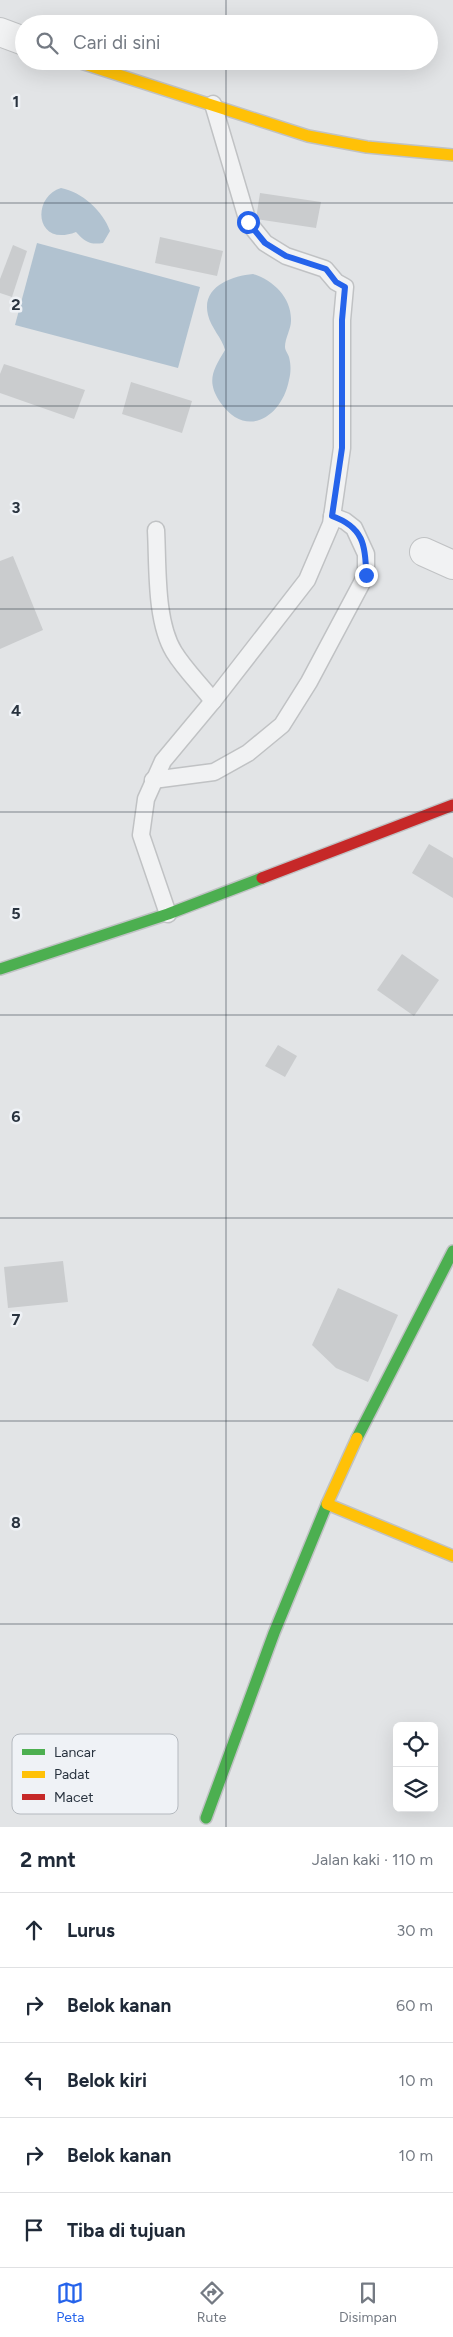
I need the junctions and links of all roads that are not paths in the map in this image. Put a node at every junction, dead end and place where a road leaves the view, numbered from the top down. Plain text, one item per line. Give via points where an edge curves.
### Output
1 (0, 32) edge
2 (15, 38) edge
3 (104, 70) edge
4 (213, 104) junction
5 (453, 155) edge
6 (332, 516) junction
7 (156, 530) dead end
8 (424, 552) dead end
9 (453, 565) edge
10 (213, 701) junction
11 (152, 780) junction
12 (453, 805) edge
13 (168, 914) junction
14 (0, 969) edge
15 (453, 1251) edge
16 (327, 1504) junction
17 (453, 1556) edge
18 (206, 1818) dead end

1 - 2 street
3 - 4 street
4 - 5 street via 308,136 367,147
4 - 6 lane via 248,222 265,243 286,256 326,269 336,282 345,287 342,448
6 - 10 lane via 307,580
6 - 11 lane via 354,528 366,554 366,575 309,682 282,725 248,753 214,772
7 - 10 lane via 160,601 165,628 174,652
8 - 9 street
10 - 11 lane via 163,761
11 - 13 lane via 142,814 141,835
12 - 13 street
13 - 14 street
15 - 16 street via 364,1423
16 - 17 street
16 - 18 street via 274,1633

